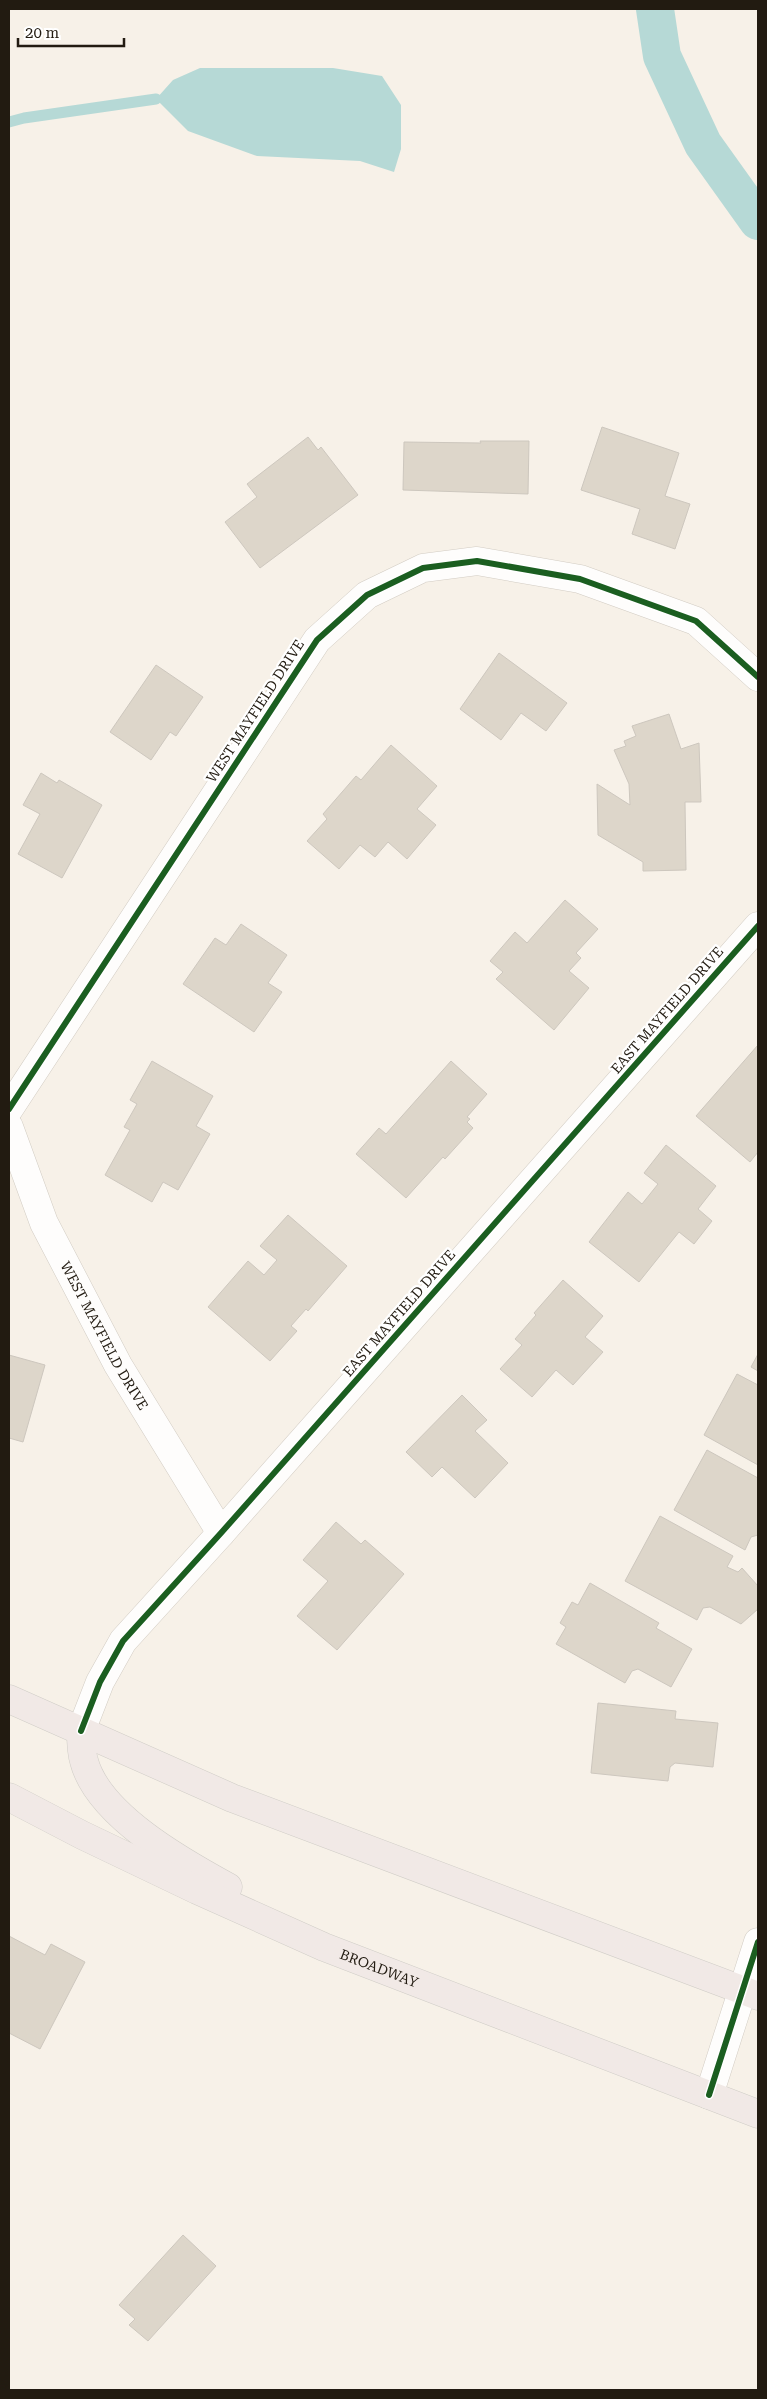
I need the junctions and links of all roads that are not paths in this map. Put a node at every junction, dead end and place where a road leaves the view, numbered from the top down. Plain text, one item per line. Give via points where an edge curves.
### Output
1 (758, 676) edge
2 (758, 926) edge
3 (9, 1109) edge
4 (9, 1127) edge
5 (221, 1533) junction
6 (9, 1699) edge
7 (80, 1731) junction
8 (9, 1796) edge
9 (758, 1942) edge
10 (378, 1968) junction
11 (750, 1993) edge
12 (709, 2095) junction
13 (758, 2114) edge

1 - 3 street, WEST MAYFIELD DRIVE via 696,621 580,579 477,561 423,568 367,595 316,640
2 - 5 street, EAST MAYFIELD DRIVE
4 - 5 street, WEST MAYFIELD DRIVE via 44,1223 118,1364
5 - 7 street, EAST MAYFIELD DRIVE via 123,1642 100,1682
6 - 7 main road
7 - 10 main road via 84,1762 97,1788 146,1838 212,1878
7 - 11 main road via 232,1798
8 - 10 main road, BROADWAY via 197,1890
9 - 11 street
10 - 12 main road, BROADWAY
11 - 12 street
12 - 13 main road, BROADWAY

